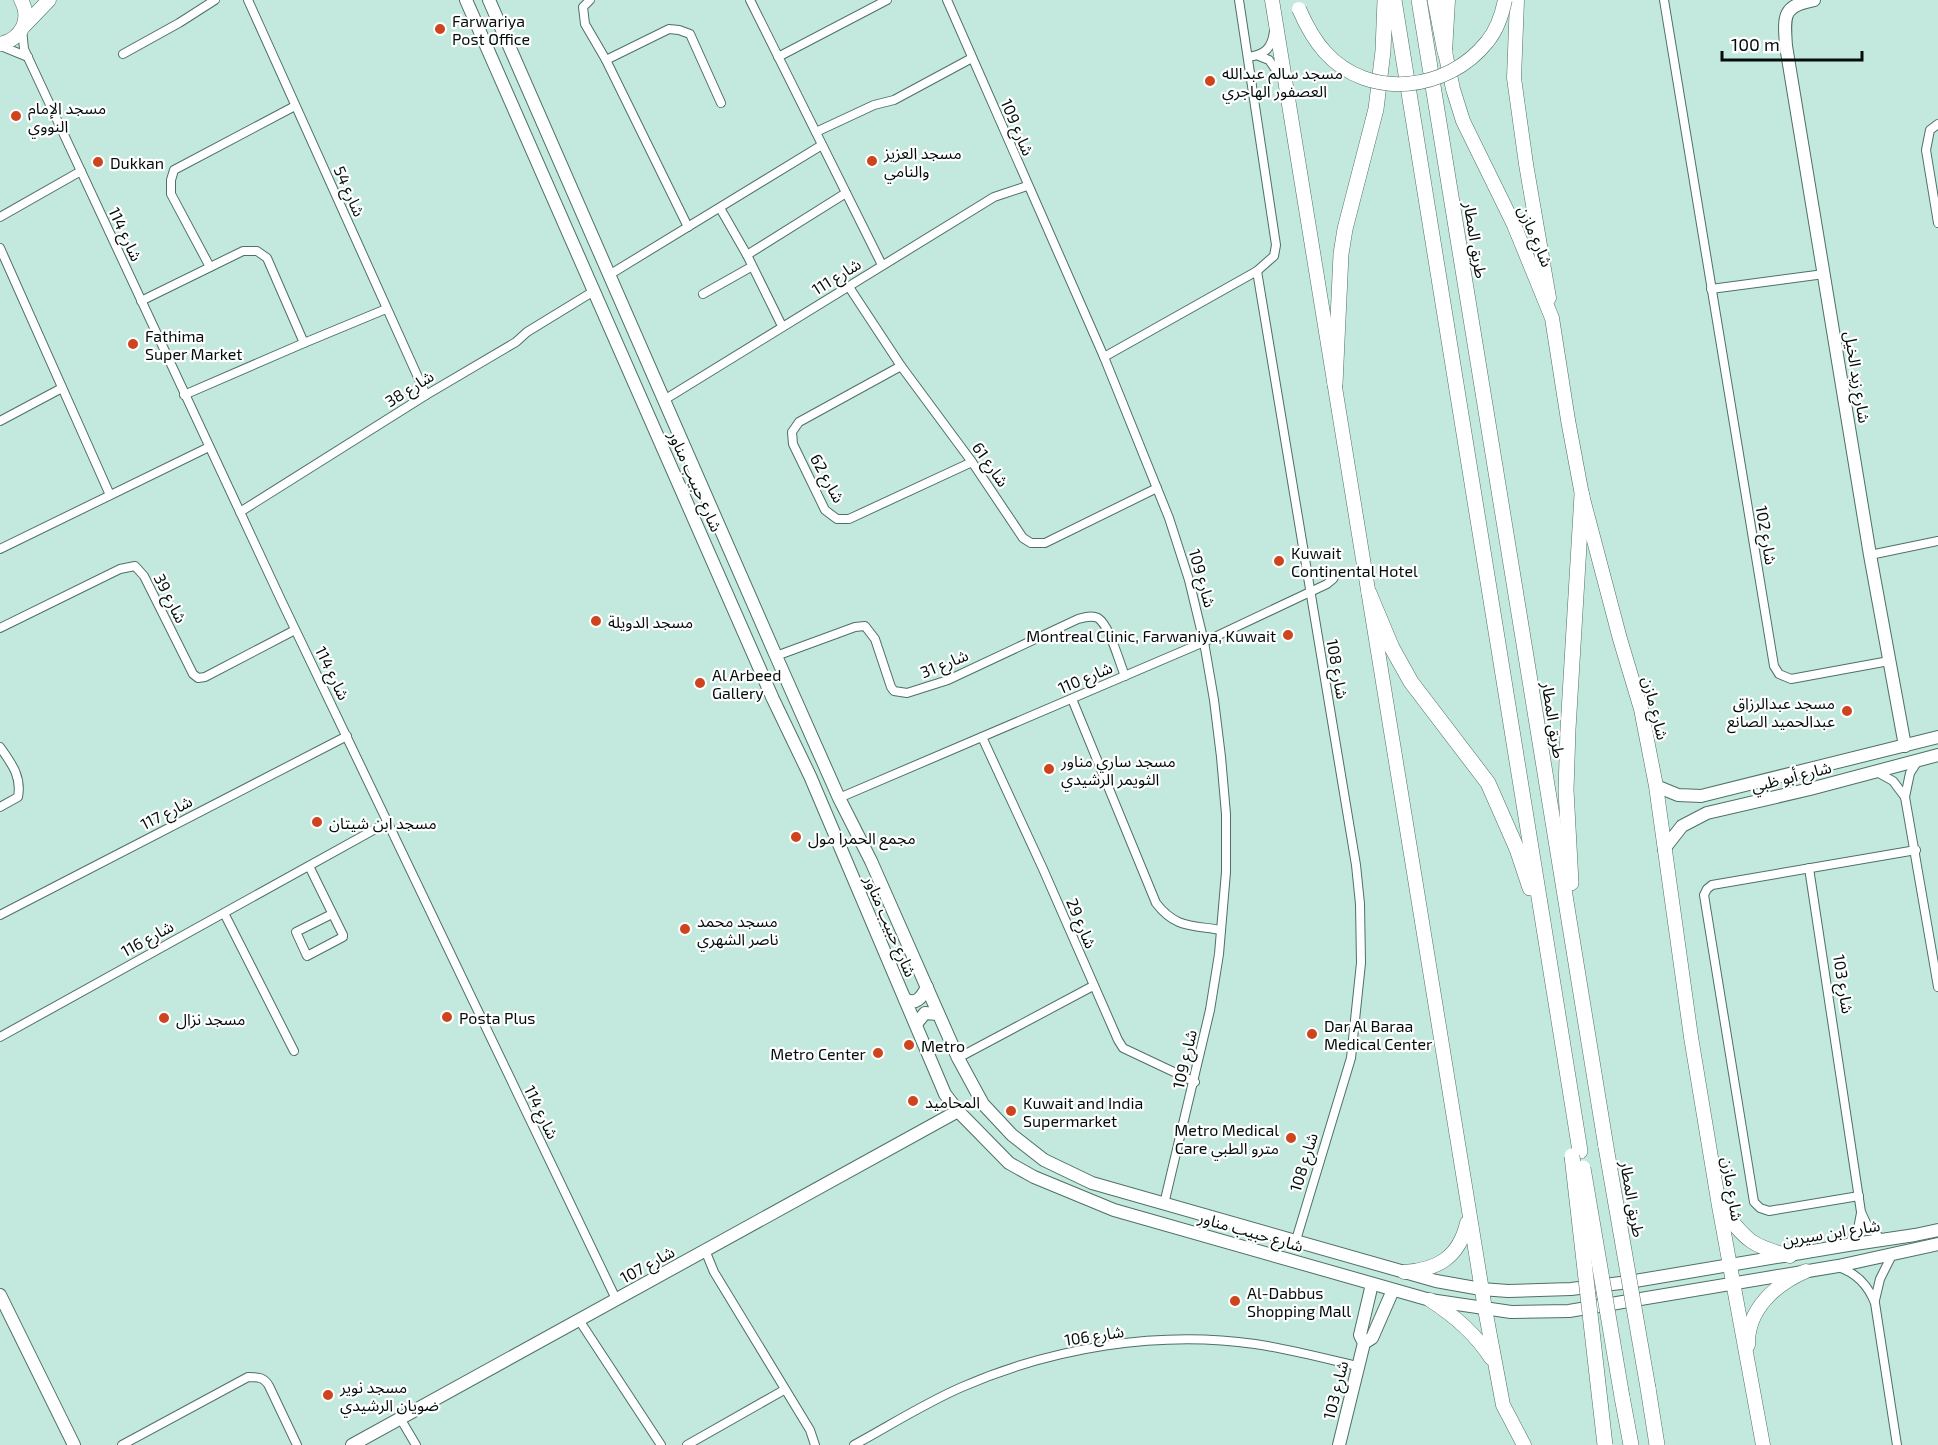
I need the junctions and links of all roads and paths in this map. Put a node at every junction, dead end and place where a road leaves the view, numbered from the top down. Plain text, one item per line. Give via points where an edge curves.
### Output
1 (21, 0) edge
2 (49, 0) edge
3 (215, 0) edge
4 (248, 0) edge
5 (466, 0) edge
6 (489, 0) edge
7 (590, 0) edge
8 (750, 0) edge
9 (886, 0) edge
10 (947, 0) edge
11 (1239, 0) edge
12 (1272, 0) edge
13 (1385, 0) edge
14 (1394, 0) edge
15 (1419, 0) edge
16 (1435, 0) edge
17 (1448, 0) edge
18 (1506, 0) edge
19 (1517, 0) edge
20 (1664, 0) edge
21 (1814, 0) edge
22 (1298, 4) edge
23 (1276, 21) junction
24 (23, 28) junction
25 (0, 45) edge
26 (1445, 52) junction
27 (123, 54) dead end
28 (1258, 56) junction
29 (778, 57) junction
30 (1248, 57) junction
31 (28, 58) junction
32 (972, 58) junction
33 (606, 60) junction
34 (1286, 84) junction
35 (722, 102) dead end
36 (295, 106) junction
37 (1938, 124) edge
38 (816, 132) junction
39 (822, 145) junction
40 (81, 171) junction
41 (566, 178) junction
42 (546, 183) junction
43 (1027, 186) junction
44 (846, 193) junction
45 (720, 208) junction
46 (0, 217) edge
47 (1938, 223) edge
48 (688, 227) junction
49 (0, 248) edge
50 (747, 255) junction
51 (882, 265) junction
52 (210, 267) junction
53 (752, 267) junction
54 (1257, 271) junction
55 (1824, 274) junction
56 (609, 276) junction
57 (849, 286) junction
58 (1711, 289) junction
59 (594, 291) junction
60 (703, 294) dead end
61 (141, 301) junction
62 (386, 309) junction
63 (1552, 318) junction
64 (782, 326) junction
65 (304, 343) junction
66 (1104, 357) junction
67 (901, 366) junction
68 (1335, 384) junction
69 (62, 388) junction
70 (184, 395) junction
71 (426, 395) junction
72 (664, 400) junction
73 (0, 421) edge
74 (209, 447) junction
75 (972, 462) junction
76 (1157, 488) junction
77 (110, 495) junction
78 (1582, 495) junction
79 (240, 512) junction
80 (717, 522) junction
81 (702, 536) junction
82 (1938, 542) edge
83 (0, 549) edge
84 (1870, 555) junction
85 (1336, 573) dead end
86 (1309, 592) junction
87 (1369, 593) junction
88 (0, 628) edge
89 (295, 630) junction
90 (1204, 642) junction
91 (776, 656) junction
92 (1889, 661) junction
93 (1125, 676) junction
94 (1072, 699) junction
95 (347, 736) junction
96 (982, 737) junction
97 (1938, 737) edge
98 (1905, 746) junction
99 (0, 747) edge
100 (819, 751) junction
101 (1938, 755) edge
102 (800, 756) junction
103 (1919, 759) junction
104 (1875, 771) junction
105 (1802, 772) junction
106 (1656, 786) junction
107 (1810, 789) junction
108 (1905, 797) junction
109 (839, 798) junction
110 (0, 807) edge
111 (388, 822) junction
112 (1664, 849) junction
113 (1916, 850) junction
114 (309, 866) junction
115 (1809, 868) junction
116 (224, 913) junction
117 (332, 914) junction
118 (0, 915) edge
119 (1221, 930) junction
120 (1544, 931) junction
121 (1574, 958) junction
122 (1093, 986) junction
123 (927, 987) junction
124 (1938, 987) edge
125 (905, 999) junction
126 (938, 1014) junction
127 (916, 1024) junction
128 (0, 1037) edge
129 (294, 1051) dead end
130 (958, 1058) junction
131 (1195, 1082) junction
132 (958, 1111) junction
133 (1576, 1153) junction
134 (1859, 1196) junction
135 (1466, 1200) junction
136 (1164, 1204) junction
137 (1719, 1206) junction
138 (1862, 1212) junction
139 (1219, 1218) junction
140 (1240, 1224) junction
141 (1938, 1230) edge
142 (1212, 1237) junction
143 (1296, 1240) junction
144 (1882, 1240) junction
145 (1235, 1243) junction
146 (1938, 1244) edge
147 (1848, 1245) junction
148 (705, 1250) junction
149 (1790, 1256) junction
150 (1892, 1256) junction
151 (1729, 1266) junction
152 (1838, 1266) junction
153 (1806, 1271) junction
154 (1404, 1272) junction
155 (1372, 1284) junction
156 (1733, 1284) junction
157 (1481, 1289) junction
158 (1393, 1290) junction
159 (0, 1295) edge
160 (616, 1299) junction
161 (1430, 1300) junction
162 (1875, 1303) junction
163 (1485, 1310) junction
164 (579, 1320) junction
165 (1364, 1343) junction
166 (1749, 1362) junction
167 (1357, 1366) junction
168 (1496, 1366) junction
169 (784, 1390) junction
170 (1648, 1390) junction
171 (400, 1418) junction
172 (74, 1445) edge
173 (122, 1445) edge
174 (297, 1445) edge
175 (352, 1445) edge
176 (416, 1445) edge
177 (661, 1445) edge
178 (687, 1445) edge
179 (815, 1445) edge
180 (854, 1445) edge
181 (1339, 1445) edge
182 (1524, 1445) edge
183 (1605, 1445) edge
184 (1631, 1445) edge
185 (1657, 1445) edge
186 (1663, 1445) edge
187 (1763, 1445) edge
188 (1897, 1445) edge

1 - 24 main road via 25,12
2 - 24 main road
3 - 27 street
4 - 36 street, شارع 54
5 - 42 street, شارع حبيب مناور
6 - 41 street, شارع حبيب مناور
7 - 33 street via 583,7 585,24
8 - 29 street
9 - 29 street
10 - 32 street, شارع 109
11 - 30 street
12 - 23 main road
13 - 68 highway via 1376,109 1341,254
14 - 120 highway
15 - 121 highway, طريق المطار
16 - 26 highway
17 - 26 main road, شارع مازن
18 - 22 main road, bridge via 1488,41 1470,60 1448,75 1423,83 1397,85 1371,81 1326,54 1310,33
19 - 63 main road via 1514,78
20 - 58 street, شارع 102
21 - 55 street, شارع زيد الخيل via 1796,4 1787,12 1785,27
23 - 28 street via 1271,45
23 - 34 main road
24 - 25 main road
24 - 31 street, شارع 114
25 - 31 street
26 - 63 main road, شارع مازن via 1463,121 1514,225
28 - 30 street
28 - 34 street via 1269,60
29 - 38 street
30 - 54 street via 1276,245 1274,256
31 - 40 street, شارع 114
32 - 38 street via 894,100
32 - 43 street, شارع 109
33 - 35 street via 669,29 679,30 690,34
33 - 48 street
34 - 68 main road
36 - 52 street via 174,170 171,194
36 - 62 street, شارع 54
37 - 47 street via 1930,130 1926,150
38 - 39 street
39 - 44 street
39 - 45 street
40 - 46 street
40 - 61 street, شارع 114
41 - 42 street via 564,191
41 - 56 street, شارع حبيب مناور
42 - 59 street, شارع حبيب مناور
43 - 51 street, شارع 111 via 994,197
43 - 66 street, شارع 109
44 - 50 street
44 - 51 street
45 - 48 street
45 - 50 street
48 - 56 street
49 - 69 street
50 - 53 street
51 - 57 street, شارع 111
52 - 61 street
52 - 65 street via 243,250 257,251 267,258
53 - 60 street
53 - 64 street
54 - 66 street
54 - 86 street, شارع 108
55 - 58 street
55 - 84 street, شارع زيد الخيل
56 - 72 street, شارع حبيب مناور
57 - 64 street, شارع 111
57 - 67 street, شارع 61
58 - 92 street, شارع 102 via 1774,666 1782,676 1791,679
59 - 71 street, شارع 38
59 - 81 street, شارع حبيب مناور
61 - 70 street, شارع 114
62 - 65 street
62 - 71 street, شارع 54
63 - 78 main road, شارع مازن
64 - 72 street, شارع 111
65 - 70 street
66 - 76 street, شارع 109
67 - 75 street, شارع 61
67 - 75 street, شارع 62 via 799,422 792,432 793,444 825,510 837,519 849,519
68 - 87 main road
69 - 73 street
69 - 77 street
70 - 74 street, شارع 114
71 - 79 street, شارع 38
72 - 80 street, شارع حبيب مناور
74 - 77 street
74 - 79 street, شارع 114
75 - 76 street, شارع 61 via 1023,538 1031,543 1044,543
76 - 90 street, شارع 109 via 1179,549
77 - 83 street
78 - 106 main road, شارع مازن via 1641,709
78 - 121 highway via 1567,780
79 - 89 street, شارع 114
80 - 81 street via 713,535
80 - 91 street, شارع حبيب مناور
81 - 102 street, شارع حبيب مناور
82 - 84 street
84 - 92 street, شارع زيد الخيل
85 - 86 street, شارع 110 via 1327,584
86 - 90 street, شارع 110
86 - 143 street, شارع 108 via 1356,865 1361,963 1351,1058
87 - 120 highway via 1411,682 1488,783 1517,849
87 - 135 main road
88 - 89 street, شارع 39 via 120,569 135,566 198,678
89 - 95 street, شارع 114
90 - 93 street, شارع 110
90 - 119 street, شارع 109 via 1226,814
91 - 93 street, شارع 31 via 865,626 875,639 891,687 907,693 948,680 1092,616 1106,626
91 - 100 street, شارع حبيب مناور
92 - 98 street, شارع زيد الخيل
93 - 94 street, شارع 110
94 - 96 street, شارع 110
94 - 119 street via 1156,903 1166,917 1180,923
95 - 111 street, شارع 114
95 - 118 street, شارع 117
96 - 109 street, شارع 110
96 - 122 street, شارع 29
97 - 98 street, شارع أبو ظبي
98 - 105 street, شارع أبو ظبي
99 - 110 street via 17,773 20,786 18,797
100 - 102 street via 808,746
100 - 109 street, شارع حبيب مناور
101 - 103 street, شارع أبو ظبي
102 - 125 street, شارع حبيب مناور
103 - 104 street, شارع أبو ظبي
103 - 108 street via 1910,773
104 - 107 street, شارع أبو ظبي
104 - 108 street via 1893,781
105 - 106 street, شارع أبو ظبي via 1701,796 1678,795
105 - 107 street via 1801,781
106 - 112 main road, شارع مازن
107 - 112 street, شارع أبو ظبي via 1707,813 1682,826
108 - 113 street
109 - 123 street, شارع حبيب مناور
111 - 114 street, شارع 116
111 - 160 street, شارع 114
112 - 137 main road, شارع مازن
113 - 115 street
113 - 124 street
114 - 116 street, شارع 116
114 - 117 street
115 - 134 street, شارع 103
115 - 134 street via 1713,885 1705,892 1705,899 1754,1202 1769,1211
116 - 128 street, شارع 116
116 - 129 street
117 - 117 street via 343,938 307,956 296,932
119 - 131 street, شارع 109
120 - 133 highway
121 - 170 highway, طريق المطار, bridge
122 - 130 street
122 - 131 street, شارع 29 via 1123,1048
123 - 125 street via 921,998 909,1002
123 - 126 street, شارع حبيب مناور
125 - 127 street, شارع حبيب مناور
126 - 127 street via 925,1013
126 - 130 street, شارع حبيب مناور
127 - 132 street, شارع حبيب مناور via 945,1094
130 - 136 street, شارع حبيب مناور via 983,1104 1012,1135 1044,1160 1092,1183
131 - 136 street, شارع 109
132 - 142 street, شارع حبيب مناور via 1010,1163 1034,1177 1114,1210
132 - 148 street, شارع 107
133 - 183 highway, bridge
133 - 184 highway, bridge
134 - 138 street, شارع 103
135 - 154 main road via 1464,1236 1454,1252 1423,1271
135 - 157 main road
136 - 139 street, شارع حبيب مناور
137 - 149 main road via 1746,1238
137 - 151 main road, شارع مازن
138 - 144 street, شارع 103 via 1871,1231
138 - 147 street
139 - 140 street, شارع حبيب مناور
139 - 142 street via 1222,1230
140 - 143 street, شارع حبيب مناور
140 - 145 street via 1233,1233
141 - 144 street, شارع ابن سيرين
142 - 145 street, شارع حبيب مناور
143 - 154 street, شارع حبيب مناور
144 - 147 street, شارع ابن سيرين
145 - 155 street, شارع حبيب مناور
146 - 150 street, شارع ابن سيرين
147 - 149 street, شارع ابن سيرين
148 - 160 street, شارع 107
148 - 169 street
149 - 151 street, شارع ابن سيرين
150 - 152 street, شارع ابن سيرين
150 - 162 street via 1880,1279
151 - 156 main road, شارع مازن
151 - 157 street, شارع حبيب مناور via 1571,1289
152 - 153 street, شارع ابن سيرين
152 - 162 street via 1861,1279
153 - 156 street, شارع ابن سيرين
153 - 166 main road via 1789,1278 1762,1303 1748,1340
154 - 157 street, شارع حبيب مناور
155 - 158 street, شارع حبيب مناور
155 - 165 street, شارع 103 via 1360,1335
156 - 163 street, شارع حبيب مناور via 1569,1311
156 - 166 main road, شارع مازن
157 - 163 main road
158 - 161 street, شارع حبيب مناور
158 - 165 street, شارع 103 via 1372,1338
159 - 172 street
160 - 164 street, شارع 107
161 - 163 street, شارع حبيب مناور
161 - 168 main road via 1468,1328
162 - 188 street
163 - 168 main road
164 - 171 street, شارع 107
164 - 177 street
165 - 167 street, شارع 103
166 - 187 main road, شارع مازن
167 - 180 street, شارع 106 via 1254,1344 1157,1341 1104,1347 1055,1356 960,1387
167 - 181 street, شارع 103
168 - 182 main road via 1503,1405
169 - 178 street
169 - 179 street via 810,1430
170 - 185 highway, طريق المطار
170 - 186 highway
171 - 175 street, شارع 107
171 - 176 street
173 - 174 street via 248,1377 258,1377 266,1380

